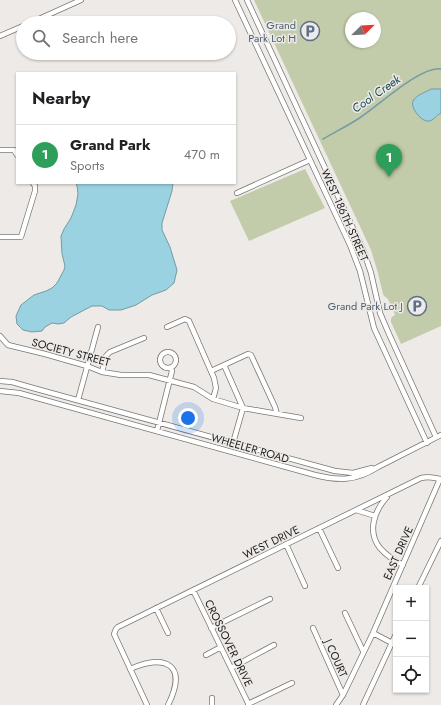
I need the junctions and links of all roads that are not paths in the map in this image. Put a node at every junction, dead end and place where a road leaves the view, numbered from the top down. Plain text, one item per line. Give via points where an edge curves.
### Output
1 (81, 0) edge
2 (235, 0) edge
3 (246, 0) edge
4 (46, 16) edge
5 (16, 29) edge
6 (0, 36) edge
7 (0, 150) edge
8 (16, 153) edge
9 (310, 160) junction
10 (34, 184) edge
11 (237, 193) dead end
12 (341, 202) junction
13 (332, 207) junction
14 (0, 237) edge
15 (98, 327) dead end
16 (167, 327) dead end
17 (0, 336) edge
18 (144, 338) dead end
19 (224, 365) junction
20 (87, 366) junction
21 (171, 368) dead end
22 (211, 371) junction
23 (102, 372) junction
24 (169, 380) junction
25 (0, 381) edge
26 (0, 391) edge
27 (212, 399) junction
28 (78, 400) junction
29 (243, 408) junction
30 (277, 414) junction
31 (302, 418) dead end
32 (159, 423) junction
33 (157, 431) junction
34 (439, 436) edge
35 (233, 443) junction
36 (427, 443) junction
37 (378, 467) junction
38 (441, 479) edge
39 (389, 494) junction
40 (356, 510) junction
41 (375, 516) junction
42 (318, 528) junction
43 (441, 541) edge
44 (286, 544) junction
45 (403, 565) junction
46 (338, 568) dead end
47 (419, 585) edge
48 (305, 586) dead end
49 (193, 590) junction
50 (270, 599) dead end
51 (156, 608) junction
52 (345, 613) dead end
53 (211, 628) junction
54 (313, 628) dead end
55 (168, 632) dead end
56 (373, 633) junction
57 (392, 643) joint
58 (274, 645) dead end
59 (221, 648) junction
60 (363, 651) junction
61 (206, 655) dead end
62 (130, 668) junction
63 (231, 668) junction
64 (292, 683) dead end
65 (343, 695) junction
66 (212, 698) dead end
67 (147, 705) edge
68 (168, 705) edge
69 (212, 705) edge
70 (248, 705) edge
71 (336, 705) edge
72 (362, 705) edge

1 - 4 street
2 - 9 street, WEST 186TH STREET
3 - 12 street, WEST 186TH STREET
5 - 6 street
7 - 8 street via 14,150
9 - 11 street
9 - 13 street, WEST 186TH STREET
10 - 14 street via 35,191 21,237
12 - 13 street
12 - 34 street, WEST 186TH STREET via 364,252 380,313
13 - 36 street, WEST 186TH STREET via 360,271 374,328
15 - 20 street
16 - 22 street via 188,320
17 - 20 street, SOCIETY STREET via 8,345
18 - 23 street via 110,352
19 - 22 street
19 - 29 street
19 - 30 street via 248,354 252,357
20 - 23 street, SOCIETY STREET
20 - 28 street
21 - 24 street
22 - 27 street via 216,388
23 - 24 street, SOCIETY STREET via 149,375
24 - 27 street, SOCIETY STREET via 194,387
24 - 32 street
25 - 28 street, WHEELER ROAD
26 - 33 street, WHEELER ROAD via 20,394
27 - 29 street, SOCIETY STREET
28 - 32 street, WHEELER ROAD
29 - 30 street, SOCIETY STREET
29 - 35 street
30 - 31 street, SOCIETY STREET
32 - 33 street
32 - 35 street, WHEELER ROAD
33 - 37 street, WHEELER ROAD via 328,478 356,477
34 - 36 street, WHEELER ROAD
35 - 37 street, WHEELER ROAD via 335,471 353,473
36 - 37 street, WHEELER ROAD
38 - 39 street, WEST DRIVE via 426,476
38 - 45 street, EAST DRIVE
39 - 40 street, WEST DRIVE
39 - 41 street
40 - 41 street
40 - 42 street, WEST DRIVE
41 - 45 street via 376,542 385,553
42 - 44 street, WEST DRIVE
42 - 46 street
43 - 47 street
44 - 48 street
44 - 49 street, WEST DRIVE
45 - 56 street, EAST DRIVE
49 - 51 street, WEST DRIVE
49 - 53 street, CROSSOVER DRIVE
50 - 53 street
51 - 55 street
51 - 62 street, WEST DRIVE via 116,629 114,634
52 - 60 street
53 - 59 street, CROSSOVER DRIVE
54 - 65 street, J COURT
56 - 57 street
56 - 60 street, EAST DRIVE
57 - 72 street
58 - 63 street
59 - 61 street
59 - 63 street, CROSSOVER DRIVE
60 - 65 street, EAST DRIVE
62 - 67 street
62 - 68 street via 158,662 171,666 176,683
63 - 70 street, CROSSOVER DRIVE
64 - 70 street
65 - 71 street, EAST DRIVE
66 - 69 street

